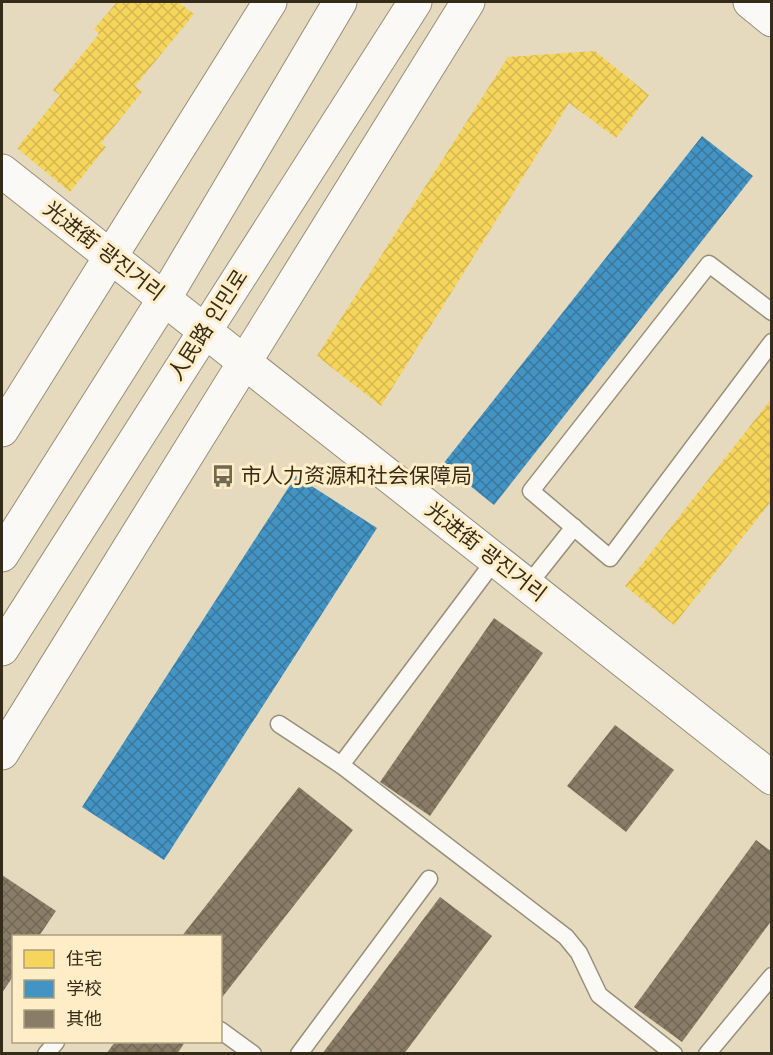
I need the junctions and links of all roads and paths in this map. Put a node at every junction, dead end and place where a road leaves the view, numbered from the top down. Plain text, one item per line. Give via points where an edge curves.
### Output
1 (270, 2) edge
2 (340, 2) edge
3 (415, 2) edge
4 (468, 2) edge
5 (750, 2) edge
6 (771, 20) edge
7 (2, 171) edge
8 (110, 256) junction
9 (164, 299) junction
10 (771, 312) edge
11 (205, 331) junction
12 (771, 342) edge
13 (244, 362) junction
14 (2, 430) edge
15 (574, 527) junction
16 (2, 555) edge
17 (495, 560) junction
18 (528, 585) junction
19 (2, 649) edge
20 (279, 724) dead end
21 (2, 753) edge
22 (341, 765) junction
23 (771, 778) edge
24 (429, 879) dead end
25 (771, 976) edge
26 (222, 1031) edge
27 (253, 1053) edge
28 (299, 1053) edge
29 (674, 1053) edge
30 (707, 1053) edge

1 - 8 street
2 - 9 street
3 - 11 street, 人民路 인민로
4 - 13 street
5 - 6 street
7 - 8 street, 光进街 광진거리
8 - 9 street, 光进街 광진거리
8 - 14 street
9 - 11 street, 光进街 광진거리
9 - 16 street
10 - 15 lane via 709,264 531,491
11 - 13 street, 光进街 광진거리
11 - 19 street, 人民路 인민로
12 - 15 lane via 610,558
13 - 17 street, 光进街 광진거리
13 - 21 street
15 - 18 lane
17 - 18 street, 光进街 광진거리
17 - 22 lane
18 - 23 street, 光进街 광진거리
20 - 22 lane
22 - 29 lane via 566,937 579,953 599,995
24 - 28 lane
25 - 30 lane
26 - 27 lane

